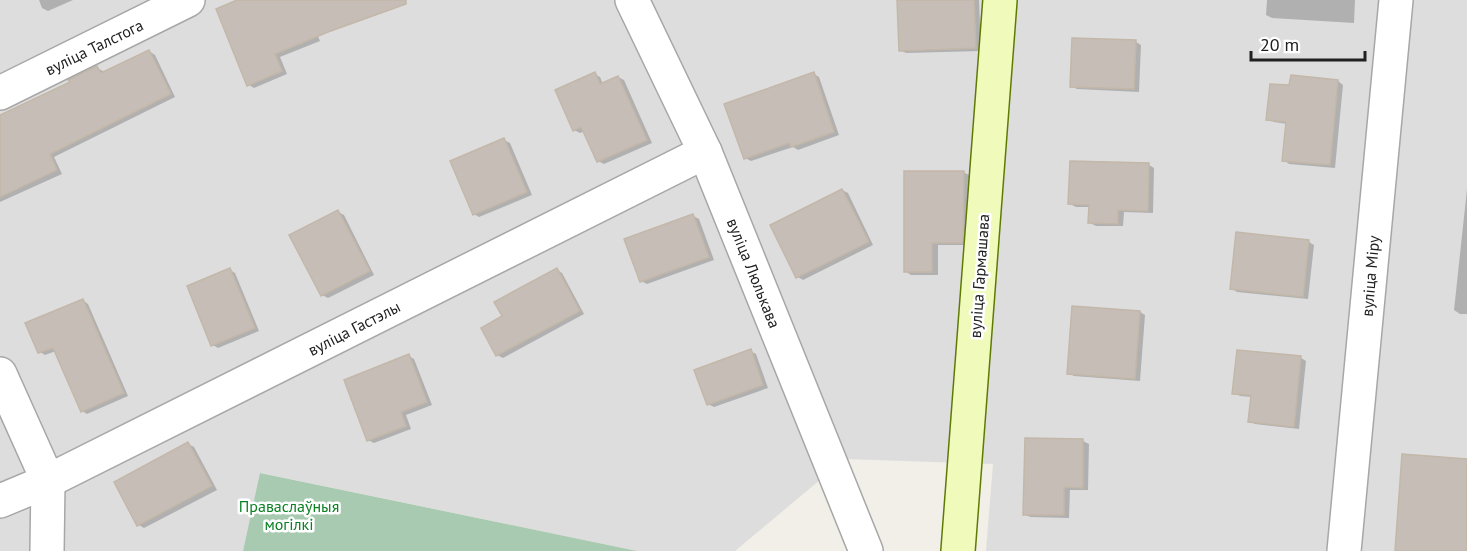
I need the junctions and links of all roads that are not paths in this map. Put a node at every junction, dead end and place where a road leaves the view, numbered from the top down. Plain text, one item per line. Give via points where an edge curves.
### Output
1 (188, 0) edge
2 (632, 0) edge
3 (1000, 0) edge
4 (1396, 0) edge
5 (0, 93) edge
6 (705, 152) junction
7 (0, 374) edge
8 (48, 481) junction
9 (0, 501) edge
10 (47, 551) edge
11 (866, 551) edge
12 (958, 551) edge
13 (1344, 551) edge

1 - 5 street, вуліца Талстога
2 - 6 street, вуліца Люлькава
3 - 12 main road, вуліца Гармашава
4 - 13 street, вуліца Міру
6 - 8 street, вуліца Гастэлы
6 - 11 street, вуліца Люлькава
7 - 8 street
8 - 9 street, вуліца Гастэлы
8 - 10 street

